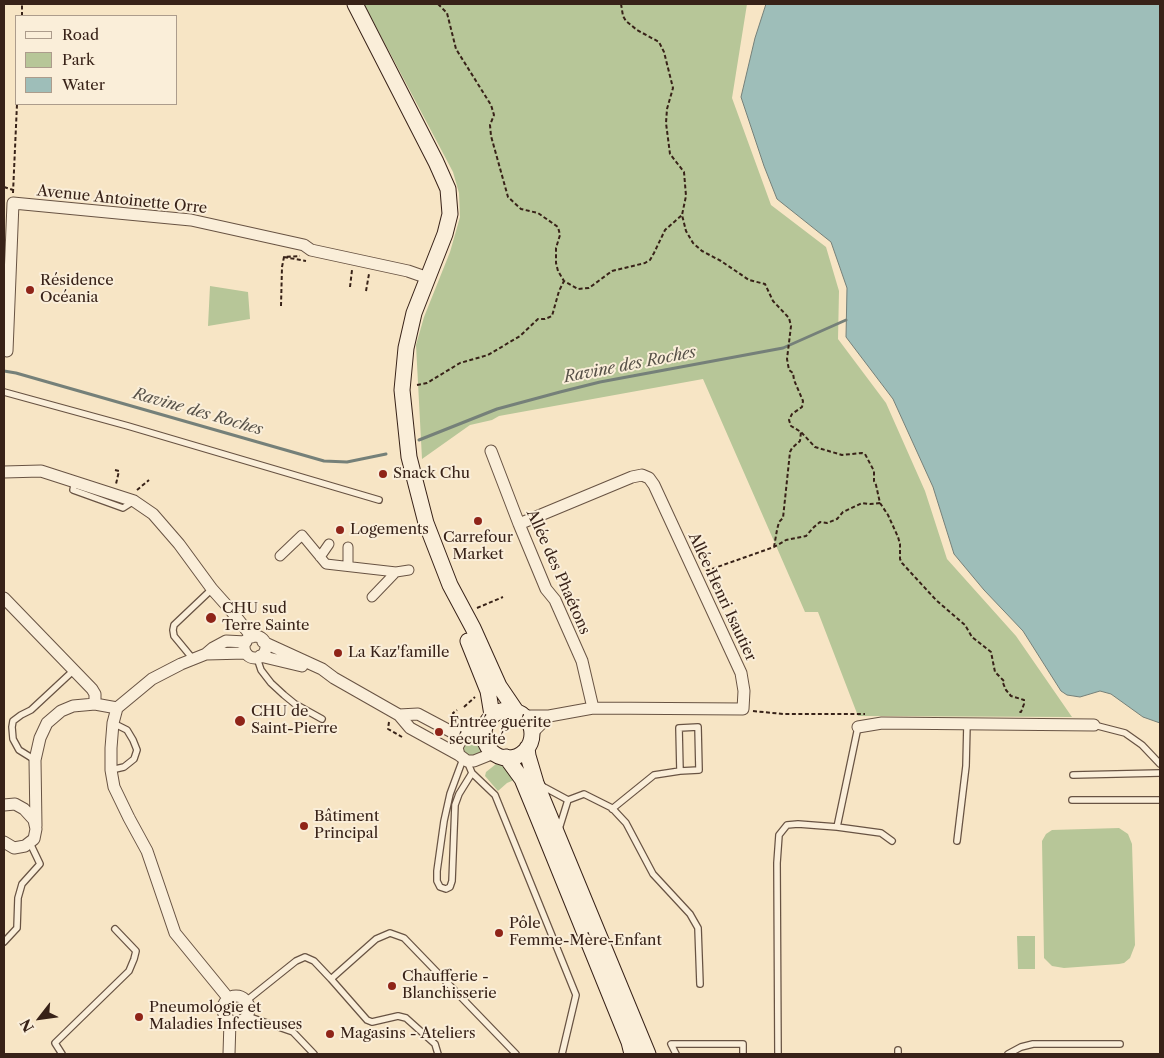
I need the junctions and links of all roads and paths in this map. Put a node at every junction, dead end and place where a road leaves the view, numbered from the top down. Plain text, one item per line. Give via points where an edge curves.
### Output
1 (355, 4) edge
2 (438, 4) edge
3 (621, 4) edge
4 (17, 105) edge
5 (4, 187) edge
6 (13, 190) junction
7 (8, 202) edge
8 (682, 215) junction
9 (304, 245) junction
10 (346, 269) dead end
11 (360, 272) dead end
12 (428, 278) junction
13 (564, 281) junction
14 (350, 287) dead end
15 (366, 291) dead end
16 (281, 306) dead end
17 (7, 351) dead end
18 (411, 386) dead end
19 (4, 392) edge
20 (801, 432) junction
21 (491, 451) dead end
22 (115, 470) dead end
23 (4, 472) edge
24 (149, 480) dead end
25 (122, 486) dead end
26 (379, 500) dead end
27 (134, 501) junction
28 (880, 503) junction
29 (519, 524) junction
30 (329, 544) dead end
31 (348, 547) dead end
32 (774, 547) junction
33 (280, 556) dead end
34 (320, 557) junction
35 (348, 566) junction
36 (409, 570) dead end
37 (396, 572) junction
38 (696, 575) junction
39 (450, 585) junction
40 (212, 589) junction
41 (372, 597) dead end
42 (503, 597) dead end
43 (4, 598) edge
44 (464, 613) junction
45 (254, 648) junction
46 (193, 659) junction
47 (74, 670) junction
48 (477, 696) dead end
49 (95, 704) junction
50 (464, 707) dead end
51 (117, 708) junction
52 (593, 708) junction
53 (743, 709) junction
54 (1016, 712) dead end
55 (520, 714) junction
56 (866, 714) dead end
57 (399, 715) junction
58 (492, 715) junction
59 (548, 716) junction
60 (322, 719) dead end
61 (113, 723) junction
62 (967, 724) junction
63 (1094, 725) joint
64 (858, 727) joint
65 (485, 729) junction
66 (532, 733) junction
67 (465, 734) junction
68 (527, 748) junction
69 (500, 755) junction
70 (463, 758) junction
71 (36, 760) junction
72 (1160, 764) edge
73 (111, 770) junction
74 (680, 771) junction
75 (472, 772) junction
76 (1160, 772) edge
77 (1073, 775) dead end
78 (536, 783) junction
79 (568, 800) junction
80 (1072, 800) dead end
81 (1160, 800) edge
82 (4, 805) edge
83 (612, 809) junction
84 (36, 826) junction
85 (837, 826) junction
86 (557, 836) junction
87 (892, 841) dead end
88 (957, 841) dead end
89 (4, 842) edge
90 (30, 843) junction
91 (115, 929) dead end
92 (4, 942) edge
93 (331, 979) junction
94 (700, 984) dead end
95 (229, 999) junction
96 (246, 1001) junction
97 (247, 1016) junction
98 (234, 1022) junction
99 (1120, 1044) dead end
100 (62, 1054) edge
101 (229, 1054) edge
102 (234, 1054) edge
103 (314, 1054) edge
104 (438, 1054) edge
105 (516, 1054) edge
106 (562, 1054) edge
107 (632, 1054) edge
108 (648, 1054) edge
109 (676, 1054) edge
110 (743, 1054) edge
111 (778, 1054) edge
112 (1008, 1054) edge

1 - 12 main road via 448,189 450,214
2 - 13 path via 447,13 456,49 491,105 494,114 491,136 508,197 521,209 538,213 558,226 556,262
3 - 8 path via 626,20 659,42 664,52 673,88 666,117 670,154 684,172 686,196
4 - 6 path
5 - 6 path
6 - 7 path
7 - 9 street, Avenue Antoinette Orre via 177,218
7 - 17 street
8 - 13 path via 665,230 650,260 645,263 612,271 589,288 578,289
8 - 20 path via 686,231 698,248 749,280 766,284 773,301 789,318 789,370 803,401 802,407 789,420 791,426
9 - 12 street, Avenue Antoinette Orre via 311,250
9 - 16 path via 299,256 284,257
10 - 14 path via 352,270
11 - 15 path via 368,274
12 - 39 main road via 414,314 406,348 402,390 416,490
13 - 18 path via 552,316 538,319 520,336 488,355 460,362 427,383
19 - 26 lane
20 - 28 path via 815,448 842,455 865,454 874,472
20 - 32 path via 800,441 790,452 783,518 779,522
21 - 29 street, Allée des Phaétons
22 - 25 path via 119,471 116,484
23 - 27 street via 41,471
24 - 27 path via 135,491
27 - 40 street via 153,514
28 - 32 path via 862,503 843,512 837,519 820,522 806,536 786,540
28 - 54 path via 898,537 902,563 936,600 965,625 972,637 991,652 995,672 1004,681 1006,690 1011,696 1024,700 1021,712
29 - 38 street, Allée Henri Isautier via 642,475 654,485
29 - 52 street, Allée des Phaétons via 582,661
30 - 34 street
31 - 35 street
32 - 38 path
33 - 34 street via 302,535
34 - 35 street via 326,564
35 - 37 street
36 - 37 street
37 - 41 street
38 - 53 street, Allée Henri Isautier via 741,673
39 - 44 main road
39 - 58 main road via 455,607 488,691
40 - 45 street via 230,608
40 - 46 lane via 174,626 174,636
42 - 44 path
43 - 47 street
44 - 55 main road via 499,686
45 - 46 street via 206,654
45 - 57 street via 334,678
45 - 60 lane via 261,670 271,684 295,704
46 - 51 street via 152,679
47 - 49 street via 94,691
47 - 71 lane via 31,710 13,721 13,739 19,750
48 - 50 path
49 - 51 street
49 - 71 street via 73,706 47,723
51 - 61 street
52 - 53 street
52 - 59 street
53 - 56 path via 782,714
55 - 58 main road via 507,710
55 - 59 street
55 - 66 main road
57 - 67 street via 418,714 450,731
57 - 70 street via 410,728
58 - 65 main road
59 - 66 street
61 - 73 street
61 - 73 lane via 127,730 137,750 134,759 124,768
62 - 63 street
62 - 64 street via 882,723
62 - 88 lane via 966,766
63 - 72 lane via 1125,733
64 - 85 lane
65 - 67 street
65 - 69 main road via 486,742
66 - 68 main road
67 - 70 street via 457,747
68 - 69 main road via 518,755
68 - 78 main road
69 - 70 street via 474,762
69 - 107 main road via 522,779
70 - 75 lane
70 - 75 lane via 442,830 437,881 446,889 452,881 455,806
71 - 84 street
73 - 95 street via 114,787 147,851 175,933
74 - 74 lane via 679,728 698,727 699,770
74 - 83 lane via 654,774
75 - 106 lane via 495,795 576,995
76 - 77 lane
78 - 79 lane
78 - 86 main road
79 - 83 lane via 584,794
79 - 86 lane
80 - 81 lane
82 - 84 street via 19,806
83 - 94 lane via 626,823 653,874 690,914 698,928
84 - 90 street via 36,835
85 - 87 lane via 881,833
85 - 111 lane via 787,825 779,835
86 - 108 main road
89 - 90 street via 18,848
90 - 92 lane via 40,864 22,884 17,928
91 - 100 lane via 136,950 134,959 128,971 56,1043
93 - 96 lane via 306,957
93 - 104 lane via 367,1020 406,1018 435,1044
93 - 105 lane via 376,939 390,933 397,934
95 - 96 street via 238,997
95 - 98 street via 224,1010 226,1017
96 - 97 street
97 - 98 street via 243,1021
97 - 103 lane via 293,1032
98 - 101 street
98 - 102 street
99 - 112 lane via 1033,1044
109 - 110 lane via 671,1044 743,1044

